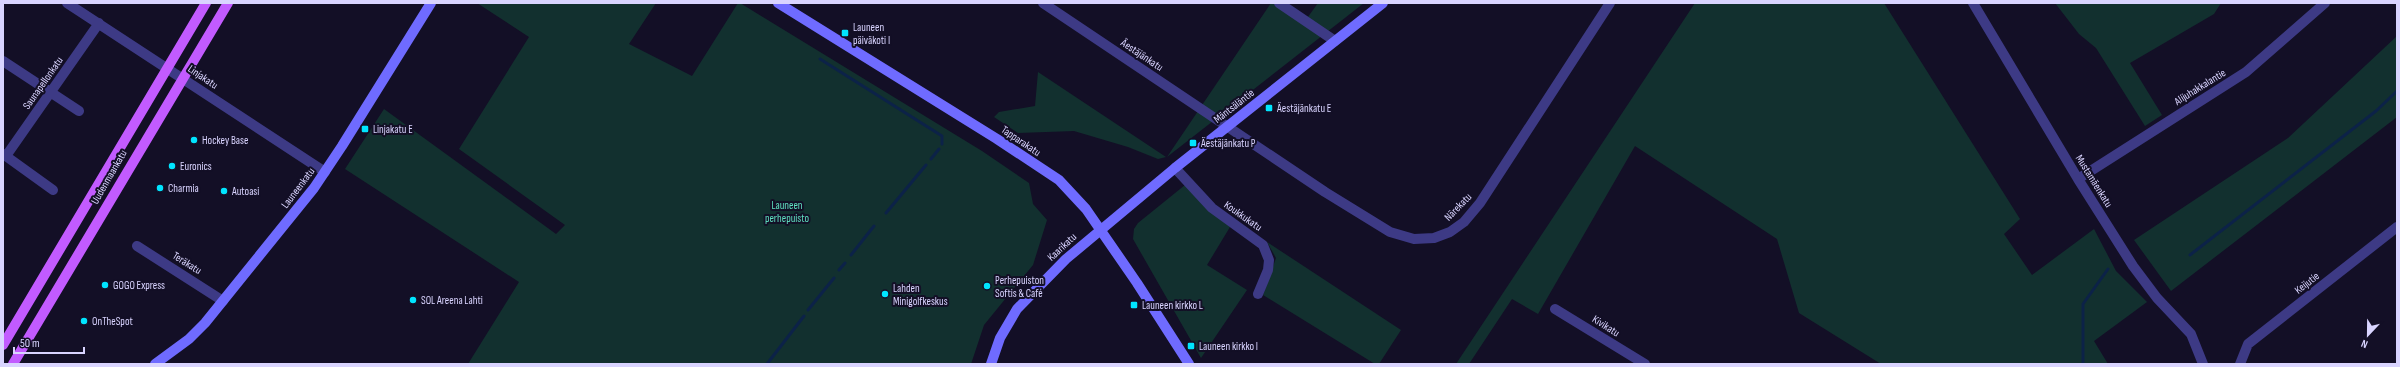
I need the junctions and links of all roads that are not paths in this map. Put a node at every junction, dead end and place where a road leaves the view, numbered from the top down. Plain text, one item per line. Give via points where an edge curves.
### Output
1 (68, 3) edge
2 (206, 3) edge
3 (228, 3) edge
4 (431, 3) edge
5 (778, 3) edge
6 (1043, 3) edge
7 (1279, 3) edge
8 (1383, 3) edge
9 (1610, 3) edge
10 (1973, 3) edge
11 (2325, 3) edge
12 (99, 24) junction
13 (1335, 41) junction
14 (3, 61) edge
15 (168, 68) junction
16 (182, 77) junction
17 (52, 93) junction
18 (79, 112) dead end
19 (1228, 126) junction
20 (4, 155) edge
21 (1175, 168) junction
22 (325, 172) junction
23 (2078, 179) junction
24 (53, 190) dead end
25 (2397, 228) edge
26 (1100, 229) junction
27 (137, 246) dead end
28 (1258, 294) dead end
29 (223, 301) junction
30 (1555, 309) dead end
31 (3, 345) edge
32 (13, 364) edge
33 (155, 364) edge
34 (991, 364) edge
35 (1189, 364) edge
36 (1644, 364) edge
37 (2203, 364) edge
38 (2240, 364) edge

1 - 12 street, Linjakatu
2 - 15 main road, Uudenmaankatu
3 - 16 main road, Uudenmaankatu
4 - 22 street, Launeenkatu
5 - 26 street, Tapparakatu via 1059,180
6 - 19 street, Äestäjänkatu
7 - 13 street
8 - 13 street, Mäntsäläntie
9 - 19 street, Närekatu via 1480,203 1460,225 1434,238 1414,239 1390,232
10 - 23 street, Mustamäenkatu
11 - 23 street, Alijuhakkalantie via 2246,72
12 - 15 street, Linjakatu
12 - 17 street, Saunapellonkatu
13 - 19 street, Mäntsäläntie
14 - 17 street
15 - 16 street, Linjakatu
15 - 31 main road, Uudenmaankatu
16 - 22 street, Linjakatu
16 - 32 main road, Uudenmaankatu
17 - 18 street
17 - 20 street, Saunapellonkatu
19 - 21 street, Mäntsäläntie
20 - 24 street
21 - 26 street, Mäntsäläntie
21 - 28 street, Koukkukatu via 1212,208 1263,244 1269,260 1268,270
22 - 29 street, Launeenkatu
23 - 37 street, Mustamäenkatu via 2133,266 2157,298 2191,334
25 - 38 street, Keijutie via 2248,344
26 - 34 street, Kaarikatu via 1017,309 1000,338
26 - 35 street, Tapparakatu
27 - 29 street, Teräkatu
29 - 33 street, Launeenkatu via 189,339
30 - 36 street, Kivikatu

